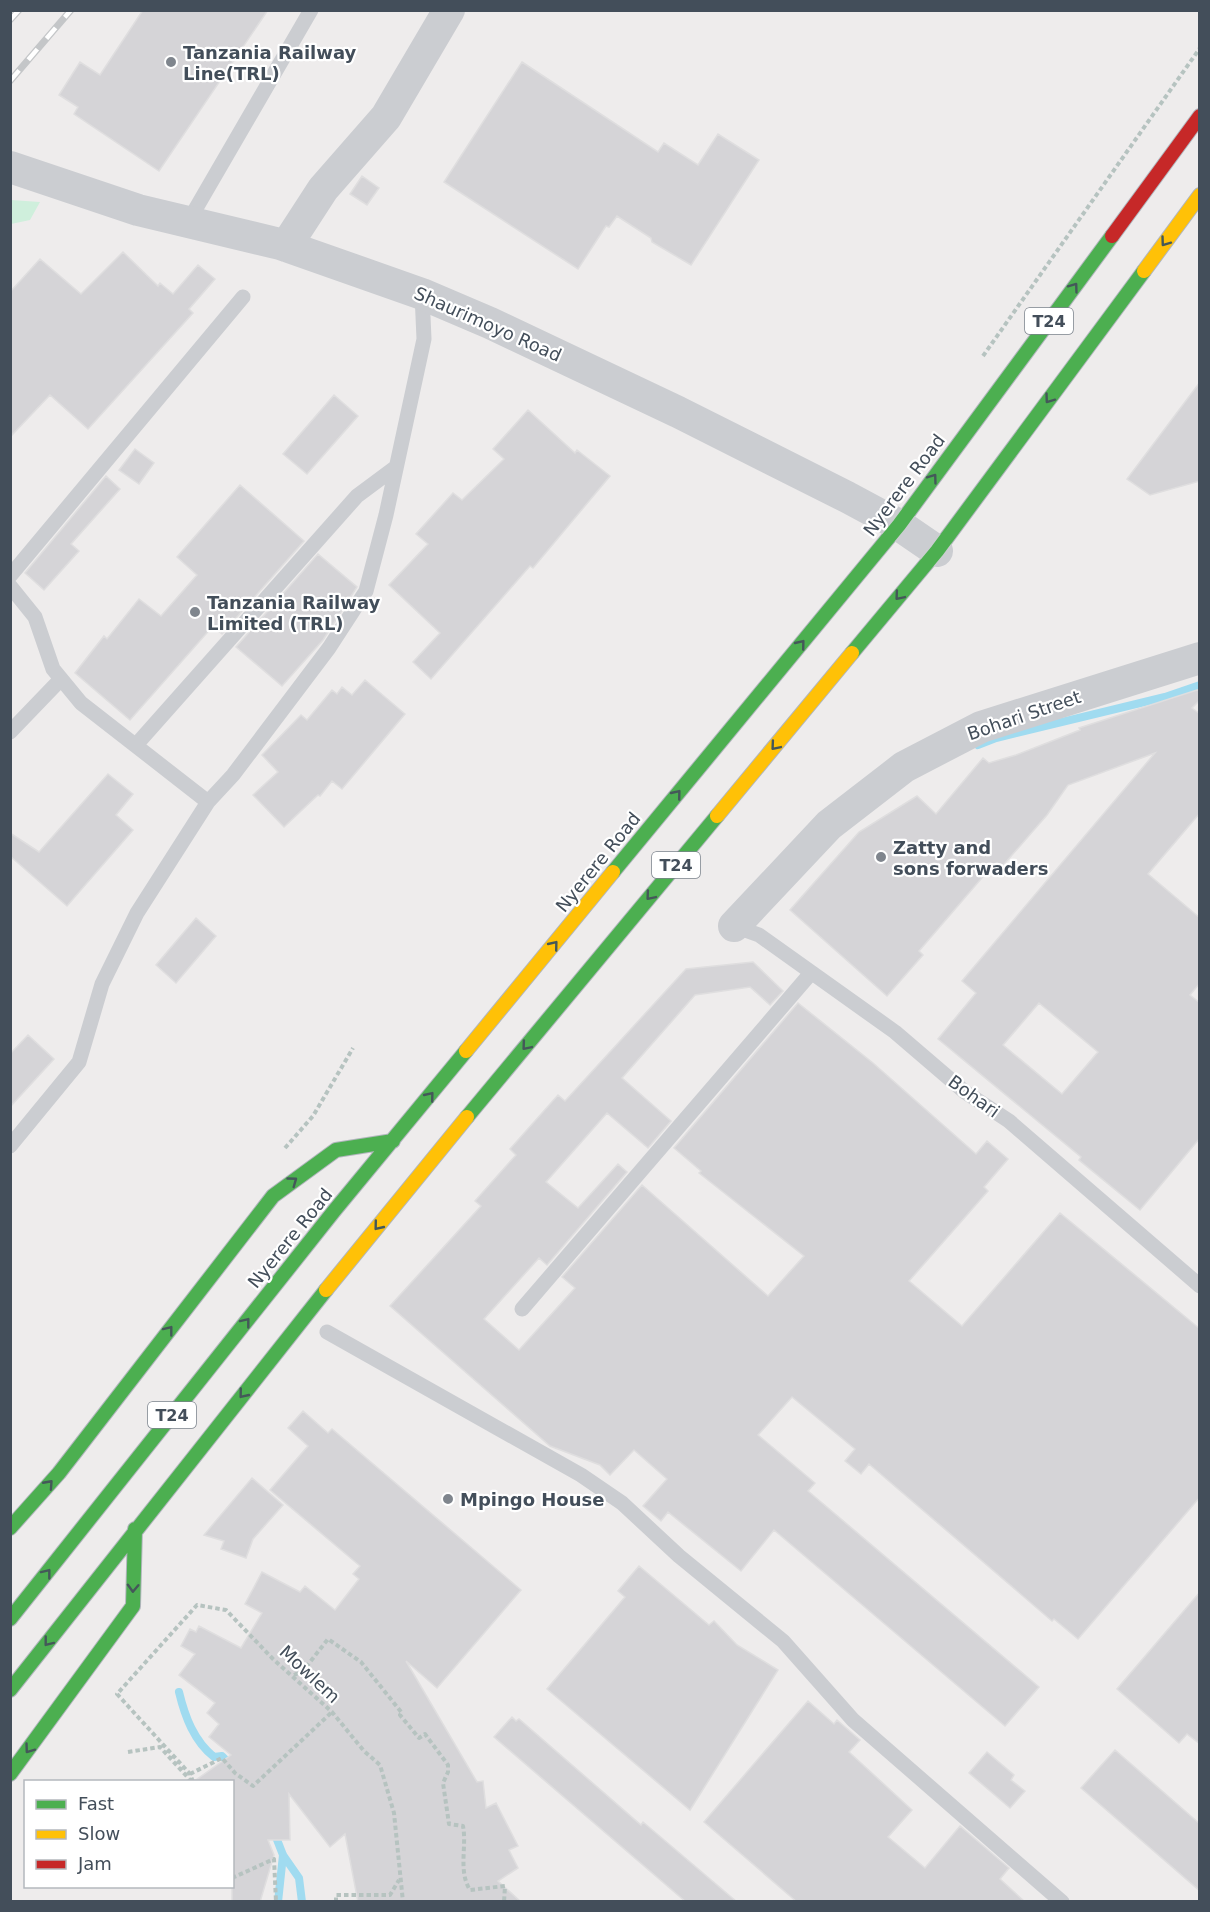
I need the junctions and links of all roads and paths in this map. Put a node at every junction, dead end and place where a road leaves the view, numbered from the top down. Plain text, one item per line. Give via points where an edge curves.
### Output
1 (311, 10) edge
2 (449, 10) edge
3 (1200, 48) edge
4 (1200, 116) edge
5 (10, 167) edge
6 (1200, 195) edge
7 (188, 222) junction
8 (286, 246) junction
9 (422, 294) junction
10 (243, 297) dead end
11 (977, 365) dead end
12 (396, 467) junction
13 (899, 525) junction
14 (937, 550) junction
15 (10, 576) edge
16 (10, 586) edge
17 (1200, 658) edge
18 (61, 678) junction
19 (10, 732) edge
20 (136, 745) junction
21 (208, 802) junction
22 (734, 926) joint
23 (812, 973) junction
24 (393, 1141) junction
25 (10, 1146) edge
26 (1200, 1286) edge
27 (522, 1309) dead end
28 (327, 1332) dead end
29 (10, 1528) edge
30 (135, 1529) junction
31 (10, 1619) edge
32 (294, 1675) junction
33 (10, 1690) edge
34 (332, 1712) junction
35 (128, 1752) dead end
36 (10, 1774) edge
37 (190, 1774) junction
38 (191, 1780) edge
39 (192, 1780) edge
40 (234, 1877) edge
41 (399, 1879) junction
42 (276, 1902) edge
43 (336, 1902) edge
44 (403, 1902) edge
45 (504, 1902) edge
46 (1062, 1902) edge

1 - 7 lane
2 - 8 street via 386,117 323,189
3 - 11 path
13 -> 4 highway, Nyerere Road / T24
5 - 7 street, Shaurimoyo Road via 138,210
6 -> 14 highway, T24
7 - 8 street, Shaurimoyo Road
8 - 9 street, Shaurimoyo Road
9 - 12 lane via 424,339
9 - 13 street, Shaurimoyo Road via 678,412
10 - 15 lane
12 - 20 lane via 357,496
12 - 21 lane via 366,591 329,648
13 - 14 street, Shaurimoyo Road
24 -> 13 highway, Nyerere Road / T24
14 -> 30 highway, T24 via 415,1180
16 - 18 lane via 35,617 53,669
17 - 22 street, Bohari Street via 981,727 904,767 829,825
18 - 19 lane
18 - 20 lane via 81,703
20 - 21 lane
21 - 25 lane via 137,913 102,984 79,1062
22 - 23 lane, Bohari via 759,935
23 - 26 lane, Bohari via 895,1032 965,1092 1009,1121
23 - 27 lane
29 -> 24 highway via 59,1473 273,1196 336,1150
31 -> 24 highway, Nyerere Road / T24
28 - 46 lane via 581,1475 622,1503 783,1641 853,1720
30 -> 33 highway, T24
30 -> 36 highway via 133,1606
32 - 34 path, Mowlem
32 - 37 path, Mowlem via 226,1610 197,1605 117,1694
32 - 45 path via 303,1671 328,1639 361,1662 416,1735 419,1738 425,1734 448,1765 443,1783 449,1824 463,1826 466,1844 462,1854 470,1890 505,1886
34 - 37 path via 253,1786 222,1758
34 - 41 path, Mowlem via 380,1765 394,1813
35 - 38 path via 160,1747
37 - 39 path
40 - 42 path via 274,1859
41 - 43 path via 390,1895 336,1895
41 - 44 path, Mowlem

